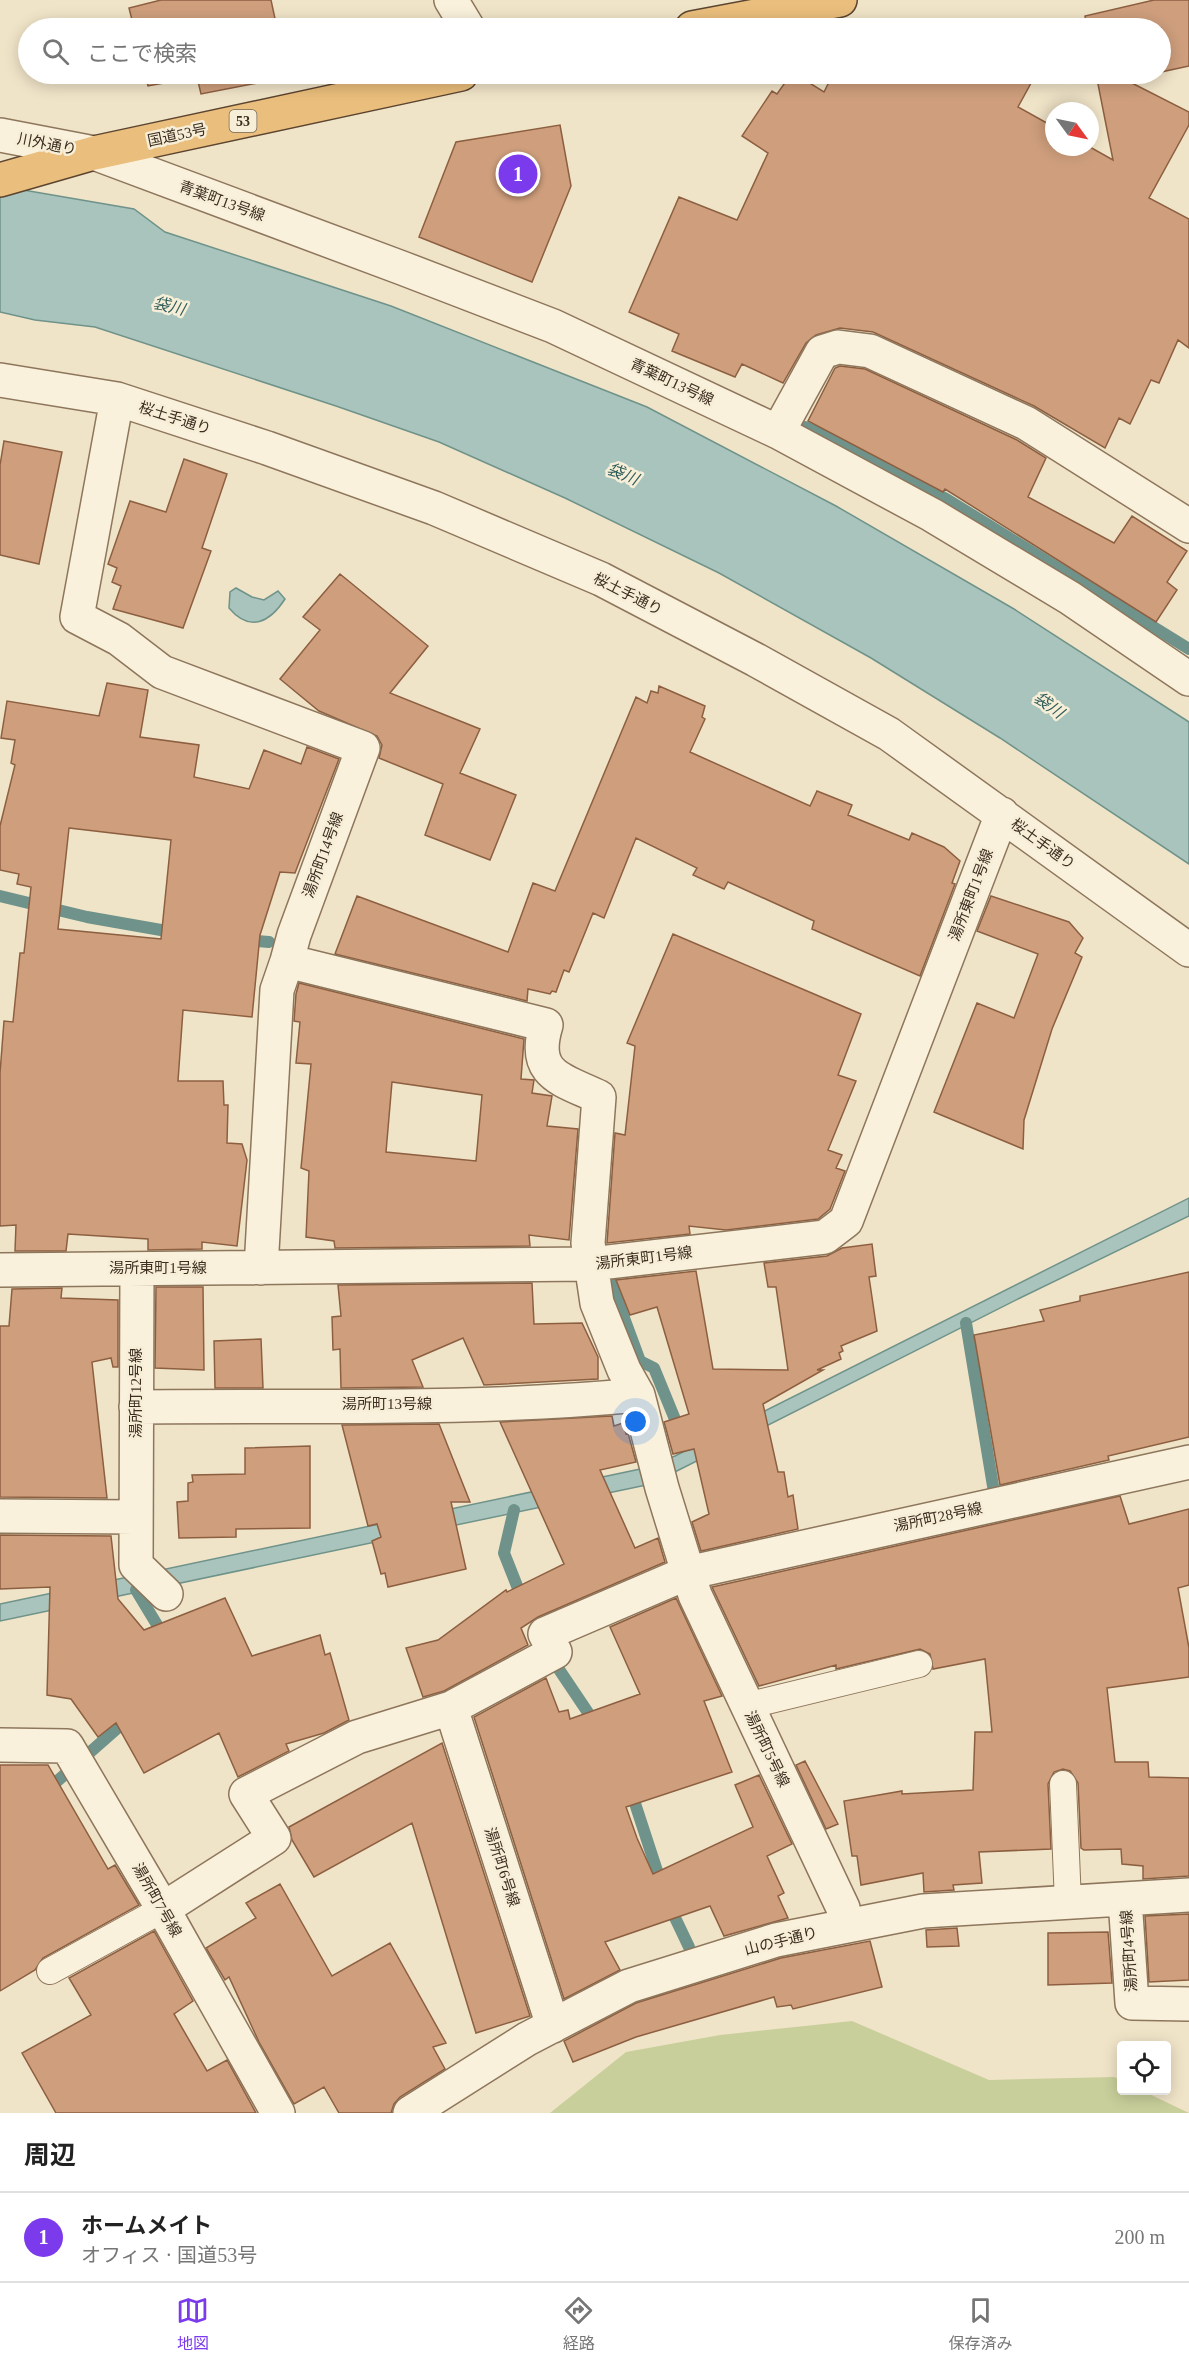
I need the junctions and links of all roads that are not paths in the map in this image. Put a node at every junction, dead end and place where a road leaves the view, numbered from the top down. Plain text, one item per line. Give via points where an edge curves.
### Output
1 (451, 0) edge
2 (840, 0) edge
3 (462, 18) edge
4 (745, 18) edge
5 (415, 84) edge
6 (0, 135) edge
7 (94, 153) junction
8 (13, 177) edge
9 (0, 380) edge
10 (117, 399) junction
11 (778, 432) junction
12 (1189, 526) edge
13 (1189, 679) edge
14 (1002, 814) junction
15 (1189, 950) edge
16 (287, 961) junction
17 (591, 1264) junction
18 (261, 1268) junction
19 (137, 1269) junction
20 (0, 1270) edge
21 (638, 1395) junction
22 (136, 1407) junction
23 (1189, 1462) edge
24 (0, 1516) edge
25 (136, 1517) junction
26 (687, 1573) junction
27 (166, 1594) dead end
28 (919, 1664) dead end
29 (746, 1706) junction
30 (451, 1708) junction
31 (0, 1745) edge
32 (1063, 1784) dead end
33 (1189, 1895) edge
34 (1125, 1899) junction
35 (1068, 1902) junction
36 (163, 1909) junction
37 (845, 1926) junction
38 (50, 1971) dead end
39 (1189, 2004) edge
40 (553, 2026) junction
41 (278, 2113) edge
42 (410, 2113) edge

1 - 3 street
2 - 4 highway
5 - 7 highway, 国道53号 / 53
6 - 7 street, 川外通り
7 - 8 highway, 国道53号 / 53
7 - 11 street, 青葉町13号線 via 553,326
9 - 10 street, 桜土手通り
10 - 14 street, 桜土手通り via 434,508 601,579 889,734
10 - 16 street, 湯所町14号線 via 77,616 119,639 162,672 363,748
11 - 12 street via 822,352 854,347 1026,423
11 - 13 street, 青葉町13号線 via 932,515 1060,592
14 - 15 street, 桜土手通り
14 - 17 street, 湯所東町1号線 via 846,1221 825,1237
16 - 17 street via 546,1025 542,1061 556,1077 599,1097 588,1243
16 - 18 street via 277,990
17 - 18 street, 湯所東町1号線
17 - 21 street, 湯所町5号線 via 597,1303
18 - 19 street, 湯所東町1号線
19 - 20 street, 湯所東町1号線
19 - 22 street, 湯所町12号線
21 - 22 street, 湯所町13号線 via 499,1404
21 - 26 street, 湯所町5号線
22 - 25 street, 湯所町12号線
23 - 26 street, 湯所町28号線
24 - 25 street
25 - 27 street, 湯所町12号線 via 136,1565
26 - 29 street, 湯所町5号線
26 - 30 street, 湯所町28号線 via 545,1634 555,1652
28 - 29 lane
29 - 37 street, 湯所町5号線 via 843,1908
30 - 36 street via 357,1737 246,1794 274,1838
30 - 40 street, 湯所町6号線
31 - 36 street, 湯所町7号線 via 67,1746
32 - 35 lane
33 - 34 street, 山の手通り
34 - 35 street, 山の手通り
34 - 39 street, 湯所町4号線 via 1132,2003
35 - 37 street, 山の手通り via 923,1911
36 - 38 lane
36 - 41 street, 湯所町7号線
37 - 40 street, 山の手通り via 776,1940 629,1986
40 - 42 street, 山の手通り

